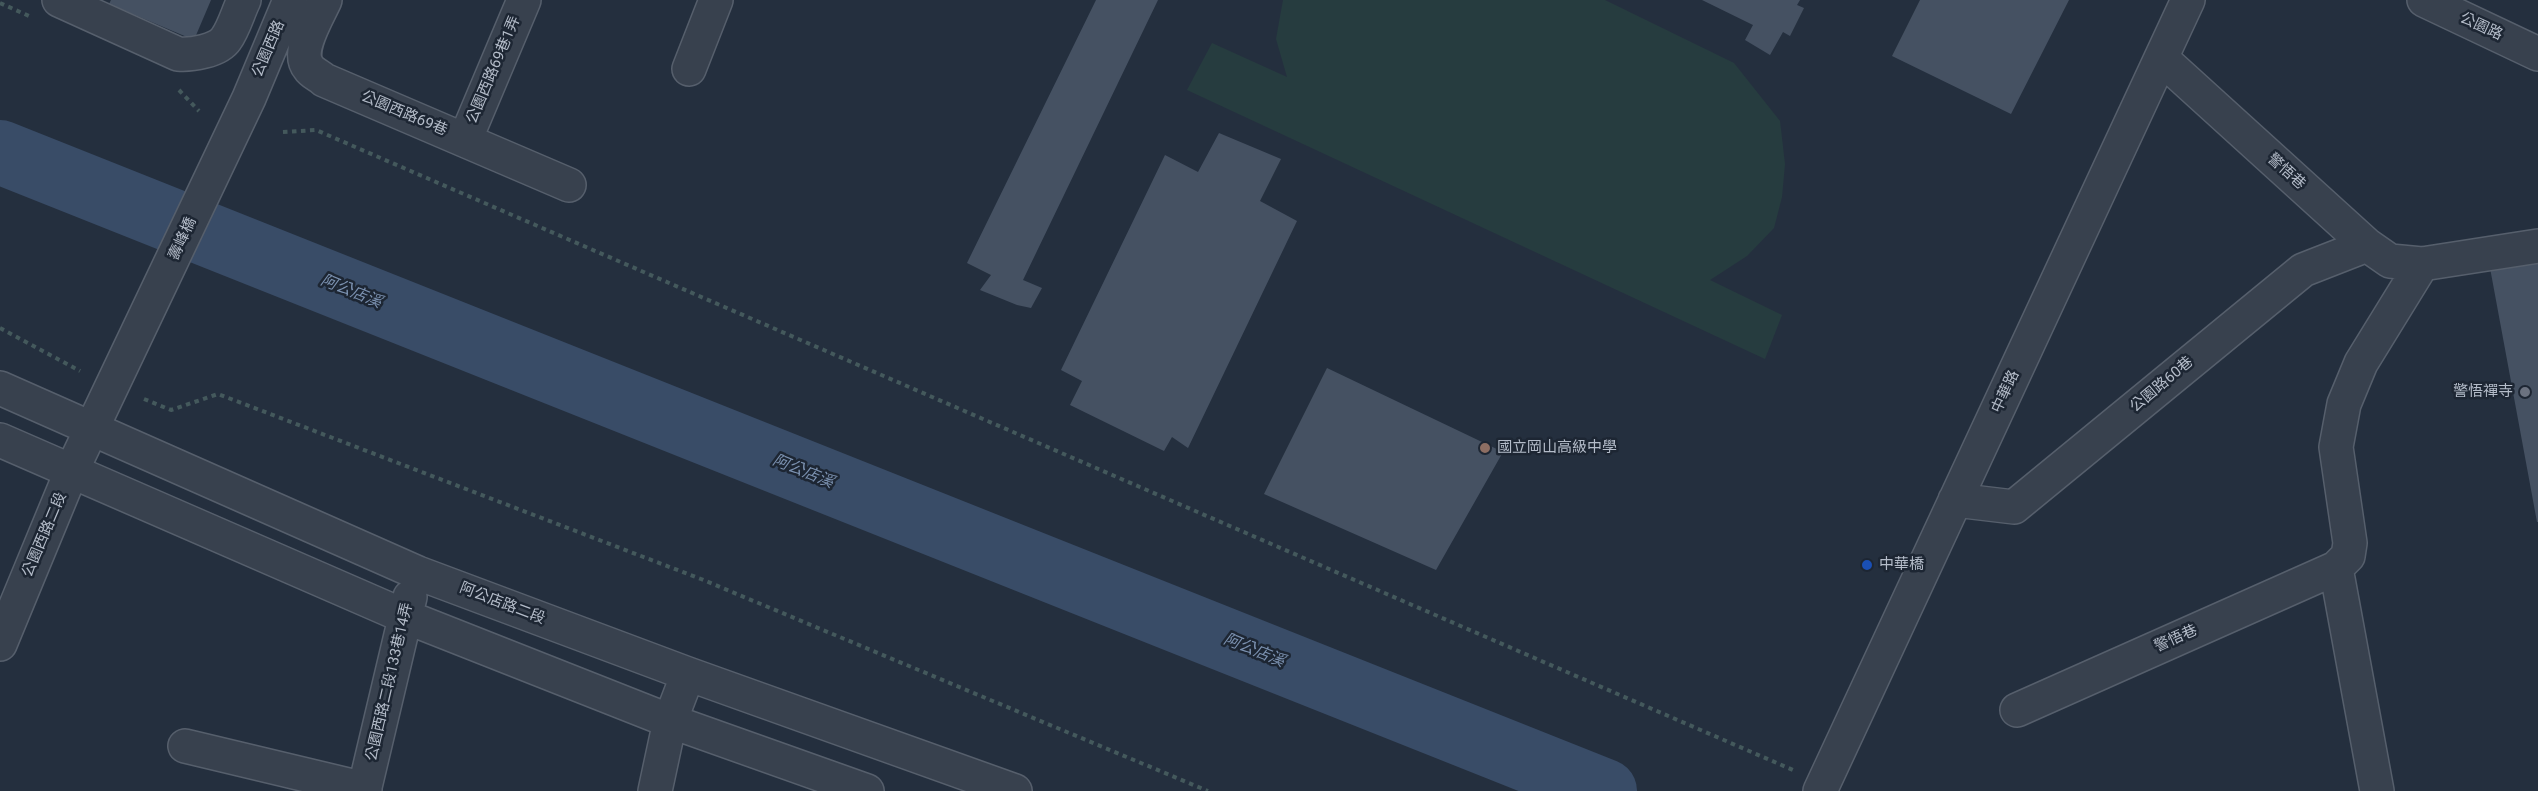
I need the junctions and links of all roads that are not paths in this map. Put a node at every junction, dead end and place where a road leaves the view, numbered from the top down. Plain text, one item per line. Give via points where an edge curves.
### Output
1 (59, 0) edge
2 (244, 0) edge
3 (290, 0) edge
4 (325, 0) edge
5 (524, 0) edge
6 (716, 0) edge
7 (2188, 0) edge
8 (2424, 0) edge
9 (102, 9) edge
10 (2538, 54) edge
11 (2161, 58) junction
12 (689, 69) dead end
13 (249, 98) joint
14 (465, 140) junction
15 (569, 185) dead end
16 (2367, 245) junction
17 (2538, 246) edge
18 (2421, 264) junction
19 (0, 388) edge
20 (94, 428) junction
21 (0, 440) edge
22 (72, 470) junction
23 (1955, 500) junction
24 (2336, 568) junction
25 (418, 573) junction
26 (404, 616) junction
27 (0, 644) edge
28 (688, 674) junction
29 (2016, 710) dead end
30 (670, 721) junction
31 (185, 746) dead end
32 (1822, 787) edge
33 (365, 790) edge
34 (655, 791) edge
35 (867, 791) edge
36 (1013, 791) edge
37 (2377, 791) edge

1 - 9 street
2 - 9 street via 225,41 190,55 178,54
3 - 13 street, 公園西路
4 - 14 street, 公園西路69巷 via 305,44 308,67 324,80
5 - 14 street, 公園西路69巷1弄
6 - 12 street
7 - 11 street, 中華路
8 - 10 street, 公園路
11 - 16 street, 警悟巷
11 - 23 street, 中華路
13 - 20 street, 壽峰橋
14 - 15 street, 公園西路69巷
16 - 18 street, 警悟巷 via 2390,261
16 - 23 street, 公園路60巷 via 2303,270 2014,507
17 - 18 street, 警悟巷
18 - 24 street via 2361,363 2344,404 2336,447 2350,543 2348,556
19 - 20 street, 阿公店路二段
20 - 22 street, 公園西路二段
20 - 25 street, 阿公店路二段
21 - 22 street
22 - 26 street
22 - 27 street, 公園西路二段
23 - 32 street, 中華路
24 - 29 street, 警悟巷
24 - 37 street
25 - 26 street, 公園西路二段133巷14弄
25 - 28 street, 阿公店路二段
26 - 30 street
26 - 33 street, 公園西路二段133巷14弄
28 - 30 street
28 - 36 street, 阿公店路二段
30 - 34 street
30 - 35 street
31 - 33 street

